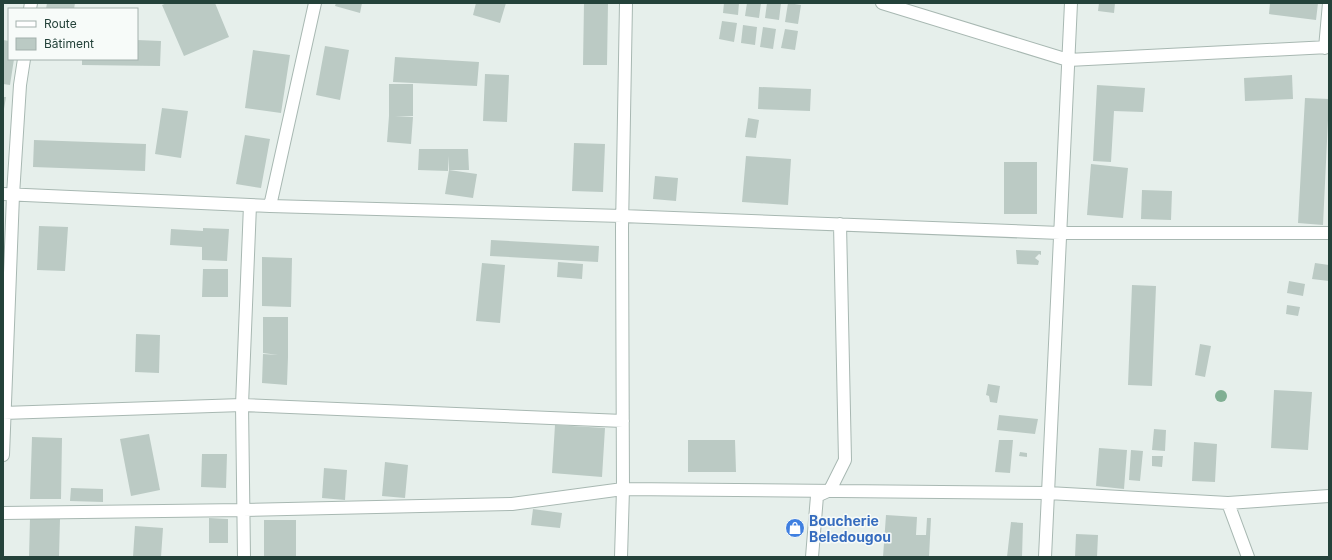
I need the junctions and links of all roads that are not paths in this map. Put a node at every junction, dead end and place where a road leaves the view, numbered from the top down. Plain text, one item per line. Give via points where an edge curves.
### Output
1 (315, 3) edge
2 (626, 3) edge
3 (882, 3) edge
4 (1071, 3) edge
5 (1329, 3) edge
6 (1327, 47) edge
7 (24, 60) edge
8 (1068, 60) junction
9 (8, 194) edge
10 (250, 205) junction
11 (270, 206) junction
12 (622, 216) junction
13 (840, 224) junction
14 (1060, 233) junction
15 (1329, 233) edge
16 (242, 405) junction
17 (4, 413) edge
18 (623, 421) junction
19 (3, 455) edge
20 (623, 489) junction
21 (830, 490) junction
22 (1048, 492) junction
23 (1329, 496) edge
24 (1228, 503) junction
25 (243, 510) junction
26 (3, 513) edge
27 (244, 557) edge
28 (621, 557) edge
29 (812, 557) edge
30 (1045, 557) edge
31 (1248, 557) edge

1 - 11 street
2 - 12 street
3 - 8 street
4 - 8 street
5 - 6 street
6 - 8 street
7 - 9 street
8 - 14 street
9 - 10 street
9 - 17 street
10 - 11 street
10 - 16 street
11 - 12 street
12 - 13 street
12 - 18 street
13 - 14 street
13 - 21 street via 845,460
14 - 15 street
14 - 22 street
16 - 17 street
16 - 18 street
16 - 25 street
17 - 19 street
18 - 20 street
20 - 21 street
20 - 25 street via 512,504
20 - 28 street
21 - 22 street
21 - 29 street via 817,496
22 - 24 street
22 - 30 street
23 - 24 street
24 - 31 street
25 - 26 street
25 - 27 street

